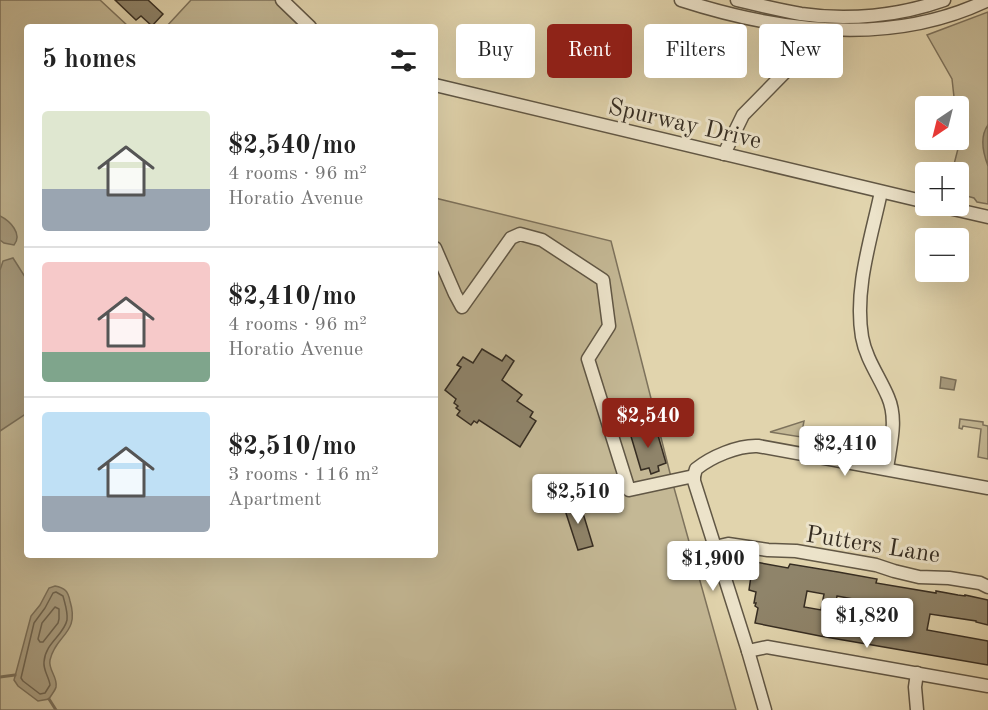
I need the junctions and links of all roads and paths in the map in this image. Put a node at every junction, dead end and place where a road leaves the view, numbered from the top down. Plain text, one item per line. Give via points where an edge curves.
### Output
1 (282, 0) edge
2 (681, 0) edge
3 (736, 0) edge
4 (944, 0) edge
5 (988, 0) edge
6 (307, 24) edge
7 (780, 24) edge
8 (843, 30) edge
9 (780, 78) edge
10 (438, 86) edge
11 (724, 154) junction
12 (881, 192) junction
13 (915, 200) edge
14 (969, 213) edge
15 (988, 217) edge
16 (438, 255) edge
17 (887, 469) junction
18 (694, 474) junction
19 (988, 488) edge
20 (715, 547) junction
21 (988, 587) edge
22 (748, 651) junction
23 (917, 673) junction
24 (988, 686) edge
25 (765, 710) edge
26 (917, 710) edge

1 - 6 street
2 - 7 street
3 - 4 street via 801,14 848,17 905,11
5 - 8 street via 946,17 912,25
9 - 11 street via 743,116
10 - 11 street, Spurway Drive
11 - 12 street, Spurway Drive
12 - 13 street, Spurway Drive
12 - 17 street via 861,287 860,313 868,358 892,413
14 - 15 street
16 - 18 street via 462,307 511,238 520,234 542,240 603,280 609,326 588,359 629,490
17 - 18 street via 749,446 700,465
17 - 19 street
18 - 20 street
20 - 21 street, Putters Lane via 728,544 796,551
20 - 22 street
22 - 23 street via 767,647
22 - 25 street
23 - 24 street
23 - 26 street

